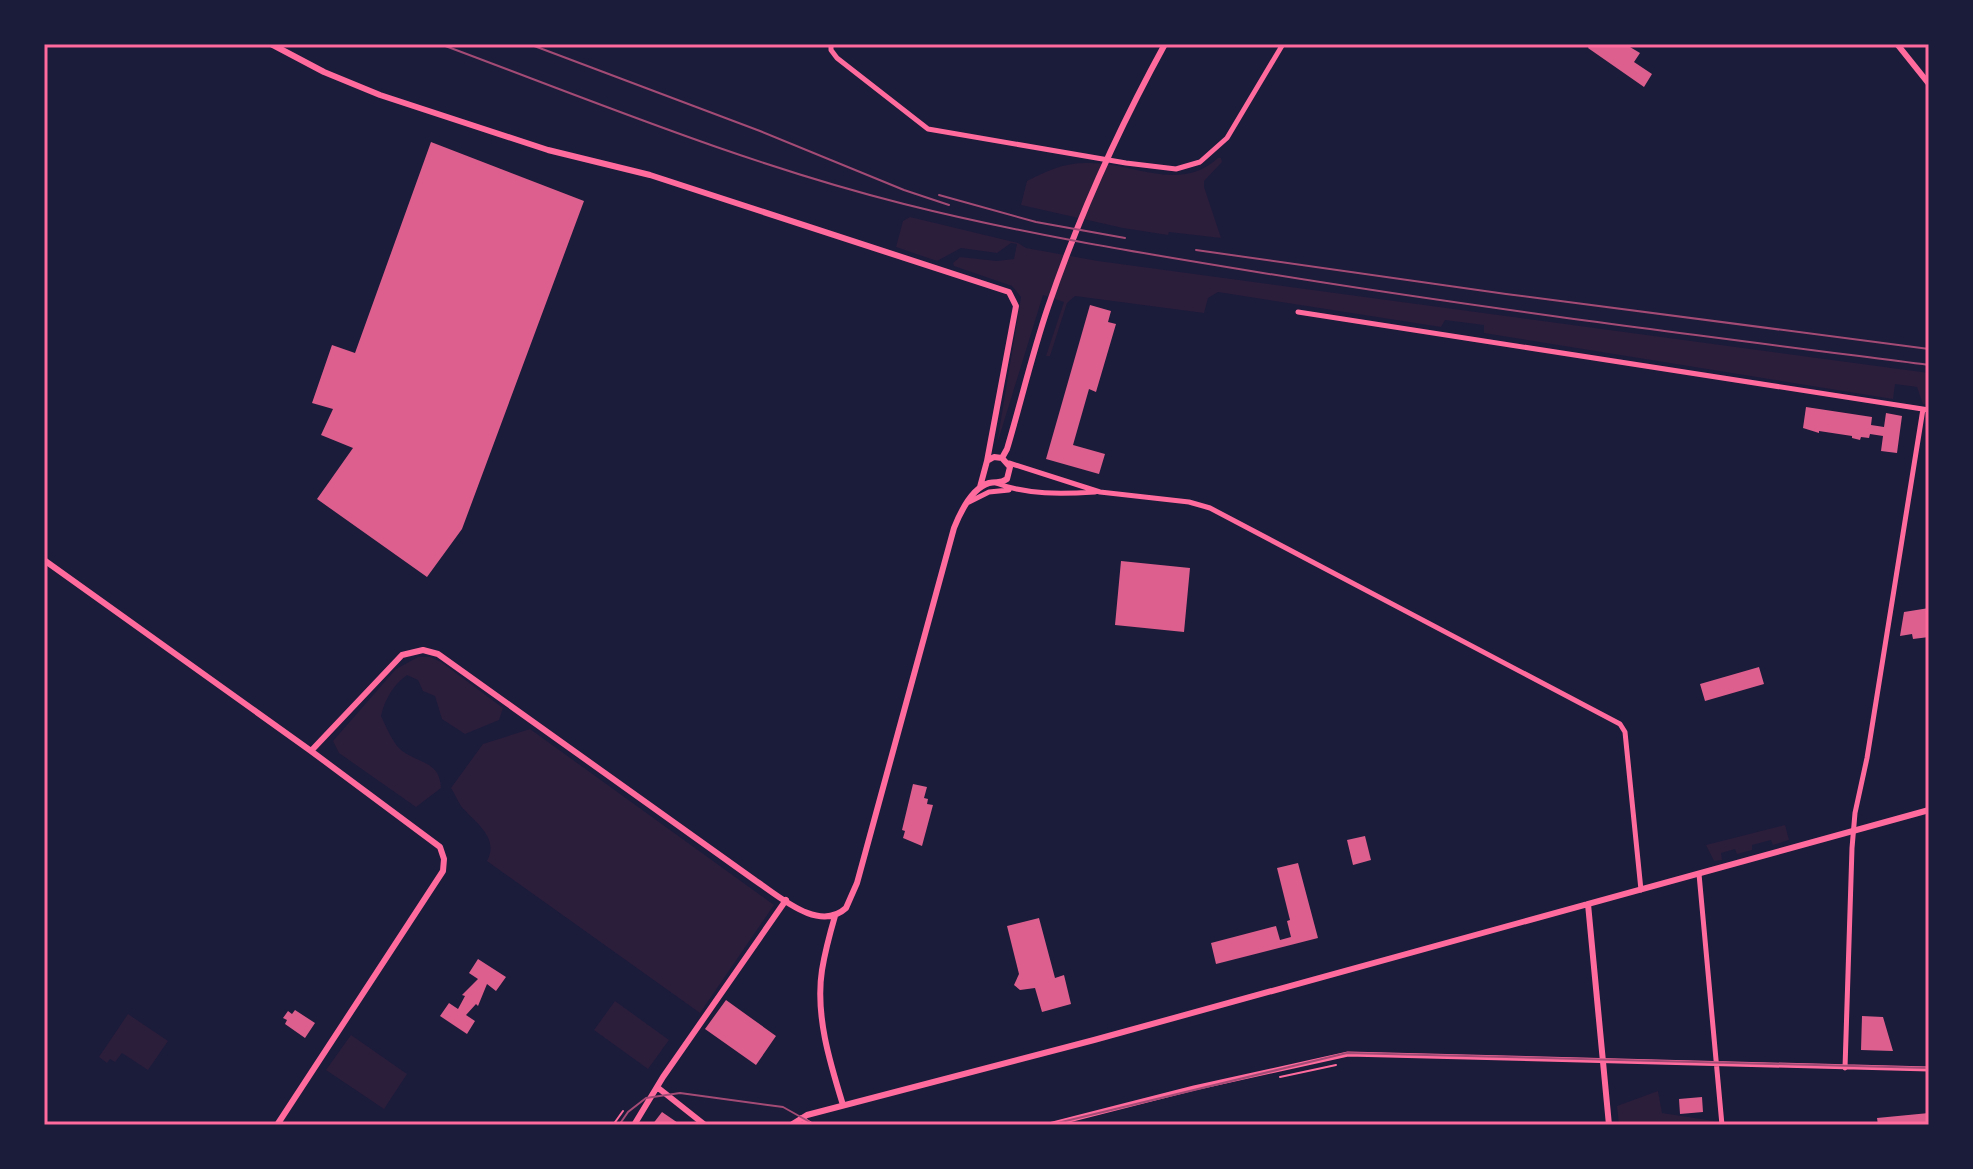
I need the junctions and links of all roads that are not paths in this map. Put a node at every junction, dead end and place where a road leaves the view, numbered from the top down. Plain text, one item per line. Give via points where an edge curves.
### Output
1 (271, 44) edge
2 (831, 44) edge
3 (1165, 44) edge
4 (1283, 44) edge
5 (1897, 44) edge
6 (1929, 84) edge
7 (1298, 312) dead end
8 (1926, 410) edge
9 (1005, 460) junction
10 (987, 461) junction
11 (984, 473) junction
12 (994, 483) junction
13 (1013, 490) junction
14 (1100, 492) junction
15 (976, 493) junction
16 (965, 505) junction
17 (44, 560) edge
18 (311, 751) junction
19 (1929, 810) edge
20 (1854, 831) junction
21 (1699, 874) junction
22 (1641, 890) junction
23 (786, 900) junction
24 (1588, 904) junction
25 (835, 916) junction
26 (1604, 1062) junction
27 (1717, 1063) junction
28 (1845, 1068) junction
29 (1929, 1069) edge
30 (657, 1087) junction
31 (843, 1105) junction
32 (800, 1118) junction
33 (277, 1125) edge
34 (634, 1125) edge
35 (705, 1125) edge
36 (791, 1125) edge
37 (812, 1125) edge
38 (1049, 1125) edge
39 (1609, 1125) edge
40 (1722, 1125) edge

1 - 10 street via 380,95 548,150 650,175 1009,292 1016,306
2 - 4 street via 837,58 923,126 1176,169 1200,162 1227,138
3 - 9 street via 1079,223 1048,308
5 - 6 street
7 - 8 street
8 - 20 street
9 - 10 street
9 - 12 street via 1010,475
9 - 14 street
10 - 11 street
11 - 12 street
11 - 15 street
12 - 13 street
12 - 15 street
13 - 14 street
13 - 16 street via 989,492
14 - 22 street via 1210,508 1620,724
15 - 16 street
16 - 25 street via 947,549 857,883 846,908
17 - 18 street
18 - 23 street via 402,655 423,650 438,654
18 - 33 street via 440,847 444,859 441,877
19 - 20 street
20 - 21 street
20 - 28 street
21 - 22 street
21 - 27 street
22 - 24 street
23 - 25 street via 811,914
23 - 30 street
24 - 26 street
24 - 31 street
25 - 31 street via 821,992 828,1058
26 - 27 street
26 - 38 street via 1348,1054
26 - 39 street
27 - 28 street
27 - 40 street
28 - 29 street
30 - 34 street
30 - 35 street
31 - 32 street
32 - 36 street
32 - 37 street

